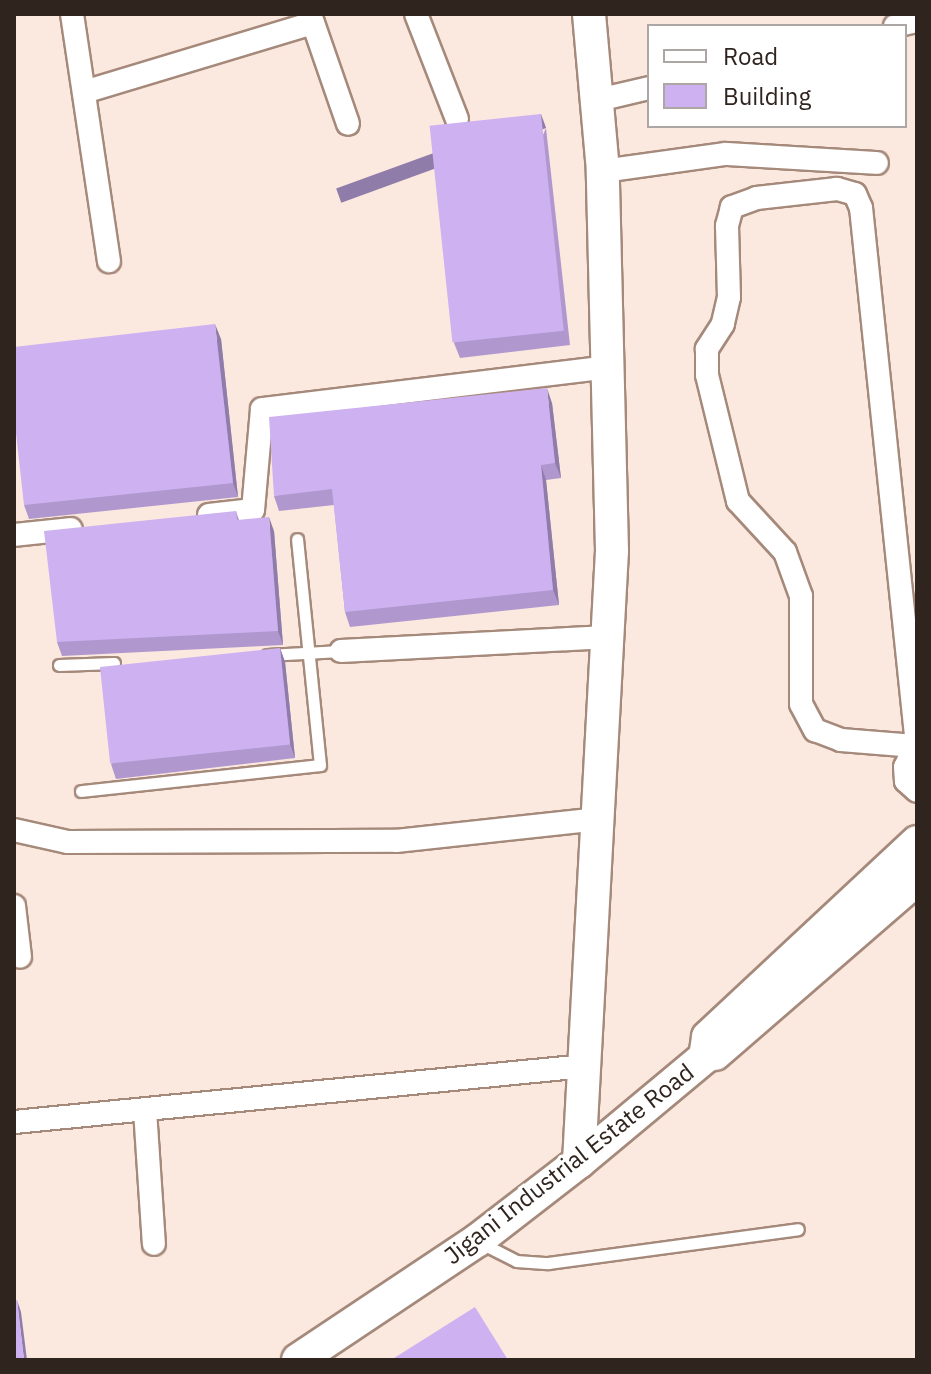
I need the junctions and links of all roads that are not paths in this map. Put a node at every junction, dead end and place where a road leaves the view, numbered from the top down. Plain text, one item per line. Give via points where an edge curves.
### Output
1 (72, 14) edge
2 (416, 14) edge
3 (589, 14) edge
4 (311, 18) edge
5 (647, 88) edge
6 (84, 92) junction
7 (598, 100) junction
8 (457, 119) dead end
9 (348, 124) dead end
10 (877, 163) dead end
11 (603, 171) junction
12 (109, 261) dead end
13 (608, 367) junction
14 (178, 518) edge
15 (89, 528) edge
16 (14, 535) edge
17 (297, 539) dead end
18 (608, 637) junction
19 (341, 651) joint
20 (306, 653) junction
21 (260, 655) edge
22 (136, 661) edge
23 (59, 665) edge
24 (916, 746) edge
25 (81, 791) dead end
26 (917, 791) edge
27 (599, 819) junction
28 (14, 830) edge
29 (917, 842) edge
30 (917, 879) edge
31 (14, 906) edge
32 (20, 957) dead end
33 (705, 1057) junction
34 (585, 1066) junction
35 (145, 1110) junction
36 (14, 1122) edge
37 (579, 1162) junction
38 (798, 1229) dead end
39 (478, 1240) junction
40 (154, 1244) dead end
41 (298, 1360) edge

1 - 6 street
2 - 8 street
3 - 7 street
4 - 6 street
4 - 9 street
5 - 7 street
6 - 12 street
7 - 11 street
10 - 11 street via 726,154
11 - 13 street
13 - 14 street via 262,409 253,510
13 - 18 street
15 - 16 street
17 - 20 lane
18 - 19 street
18 - 27 street
19 - 20 lane
20 - 21 lane
20 - 25 lane via 319,766
22 - 23 lane
24 - 24 street via 841,740 815,730 801,704 801,596 785,552 738,501 707,375 707,349 723,324 729,297 727,226 732,207 757,198 837,189 855,194 861,208
24 - 26 street via 905,767 906,781
27 - 28 street via 396,841 68,842
27 - 34 street
29 - 33 street, Jigani Industrial Estate Road via 708,1037
30 - 33 street via 757,1024 722,1053
31 - 32 street
33 - 37 street, Jigani Industrial Estate Road
34 - 35 street
34 - 37 street
35 - 36 street
35 - 40 street
37 - 39 street, Jigani Industrial Estate Road
38 - 39 lane via 548,1263 516,1261
39 - 41 street, Jigani Industrial Estate Road

